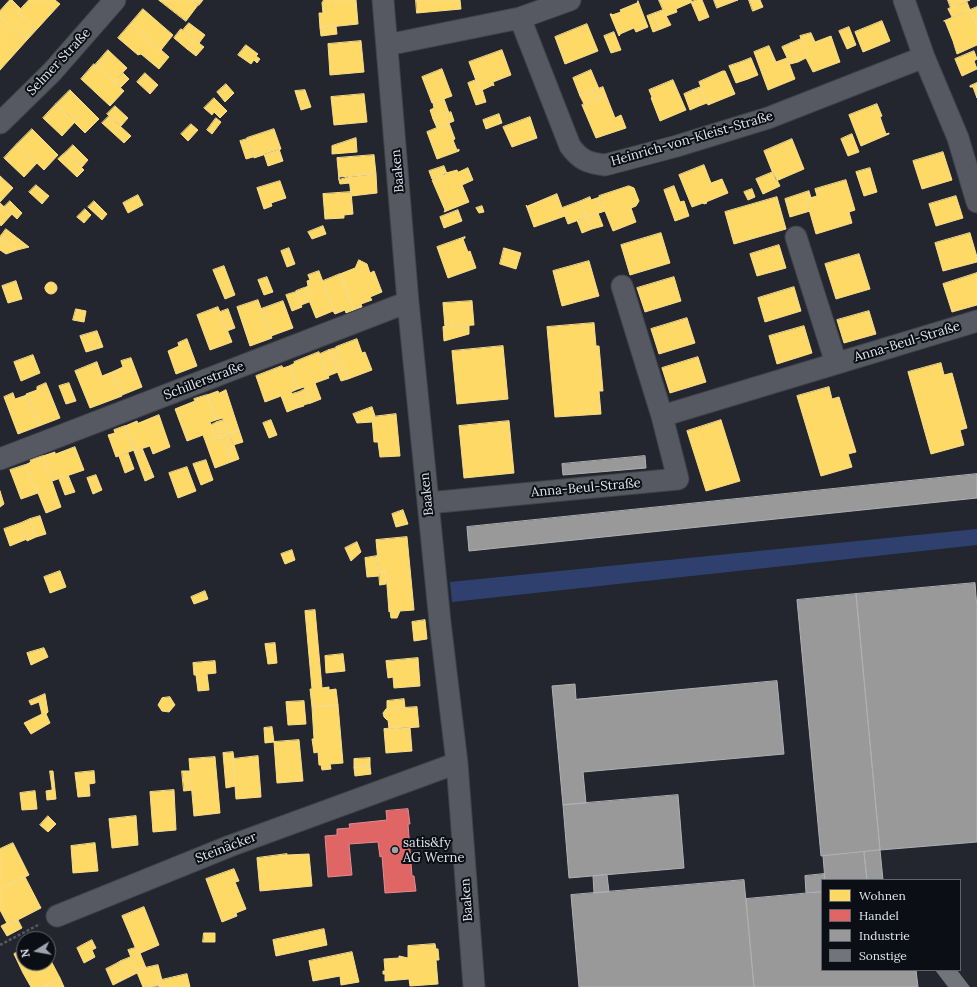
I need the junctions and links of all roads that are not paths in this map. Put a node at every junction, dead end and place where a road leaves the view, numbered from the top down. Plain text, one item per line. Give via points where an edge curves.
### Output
1 (115, 0) edge
2 (383, 0) edge
3 (570, 0) edge
4 (904, 0) edge
5 (520, 18) junction
6 (387, 45) junction
7 (924, 57) junction
8 (0, 123) edge
9 (977, 202) edge
10 (796, 237) dead end
11 (622, 286) dead end
12 (408, 302) junction
13 (977, 321) edge
14 (836, 363) junction
15 (662, 416) junction
16 (0, 459) edge
17 (428, 503) junction
18 (457, 763) junction
19 (57, 916) road end
20 (474, 987) edge

1 - 8 street, Selmer Straße via 52,72
2 - 6 street, Baaken
3 - 5 street
4 - 7 street
5 - 6 street
5 - 7 street, Heinrich-von-Kleist-Straße via 570,146 576,155 594,164 605,165 677,146 768,118
6 - 12 street, Baaken
7 - 9 street via 958,138
10 - 14 street, Anna-Beul-Straße
11 - 15 street, Anna-Beul-Straße
12 - 16 street, Schillerstraße
12 - 17 street, Baaken
13 - 14 street, Anna-Beul-Straße
14 - 15 street, Anna-Beul-Straße
15 - 17 street, Anna-Beul-Straße via 678,479
17 - 18 street, Baaken
18 - 19 street, Steinäcker via 230,846
18 - 20 street, Baaken

